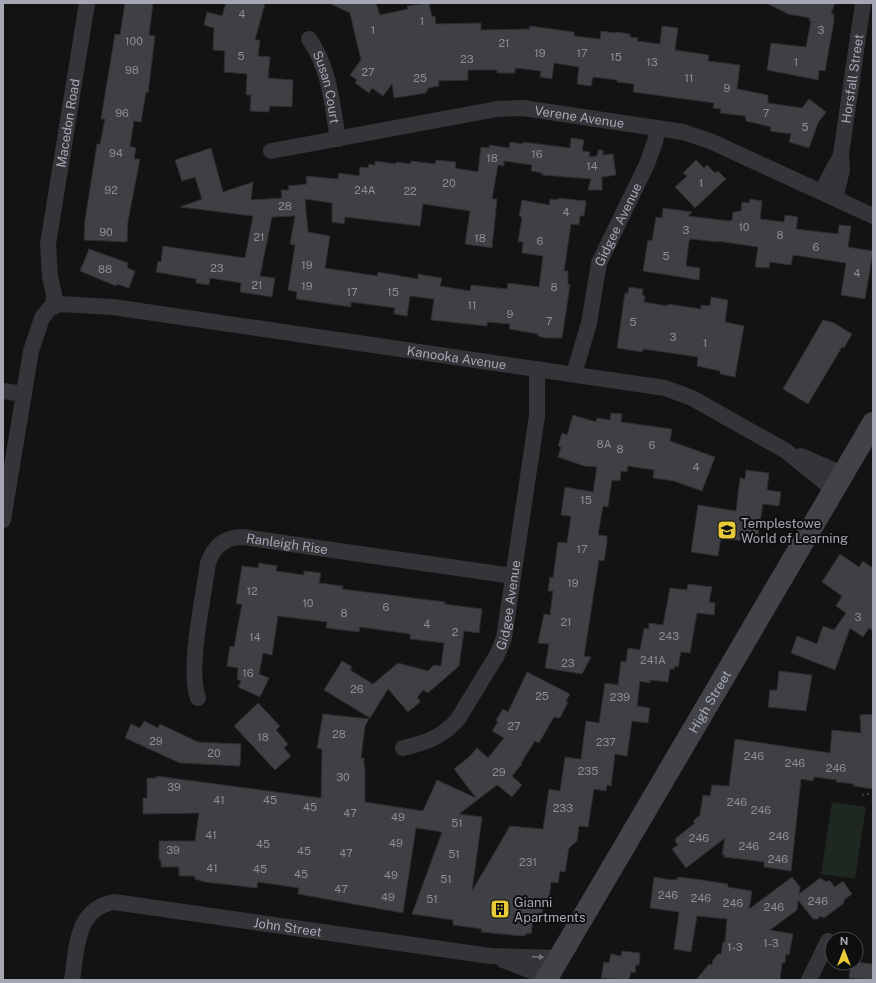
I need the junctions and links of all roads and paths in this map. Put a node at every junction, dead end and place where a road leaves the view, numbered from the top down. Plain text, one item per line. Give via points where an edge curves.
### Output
1 (87, 3) edge
2 (863, 3) edge
3 (310, 39) dead end
4 (658, 128) junction
5 (338, 139) junction
6 (271, 151) dead end
7 (828, 195) junction
8 (873, 216) edge
9 (51, 299) junction
10 (544, 370) junction
11 (582, 375) junction
12 (3, 391) edge
13 (23, 399) junction
14 (3, 400) edge
15 (873, 423) edge
16 (839, 482) junction
17 (3, 520) edge
18 (513, 576) junction
19 (198, 698) dead end
20 (403, 748) dead end
21 (873, 793) edge
22 (862, 795) dead end
23 (824, 949) edge
24 (490, 956) junction
25 (558, 958) junction
26 (546, 979) edge
27 (72, 980) edge
28 (809, 980) edge

1 - 9 street, Macedon Road via 48,244
2 - 7 street, Horsfall Street via 841,154 842,170
3 - 5 street, Susan Court via 325,71
4 - 5 street, Verene Avenue via 514,108
4 - 7 street, Verene Avenue via 683,132 710,141
4 - 11 street, Gidgee Avenue via 647,164 599,263
5 - 6 street, Verene Avenue
7 - 8 street, Verene Avenue
9 - 10 street, Kanooka Avenue via 66,304 113,307
9 - 13 street via 31,351
10 - 11 street, Kanooka Avenue
10 - 18 street, Gidgee Avenue
11 - 16 street, Kanooka Avenue via 672,390 692,398
12 - 13 street
13 - 14 street
13 - 17 street
15 - 16 main road, High Street
16 - 25 main road, High Street
18 - 19 street, Ranleigh Rise via 243,537 229,539 213,550 208,563 194,664 194,684
18 - 20 street, Gidgee Avenue via 504,638 497,655 458,719 434,739
21 - 22 path
23 - 28 street
24 -> 25 street, John Street
24 - 26 street, John Street
24 - 27 street, John Street via 121,902 106,904 89,914 79,937
25 - 26 main road, High Street

